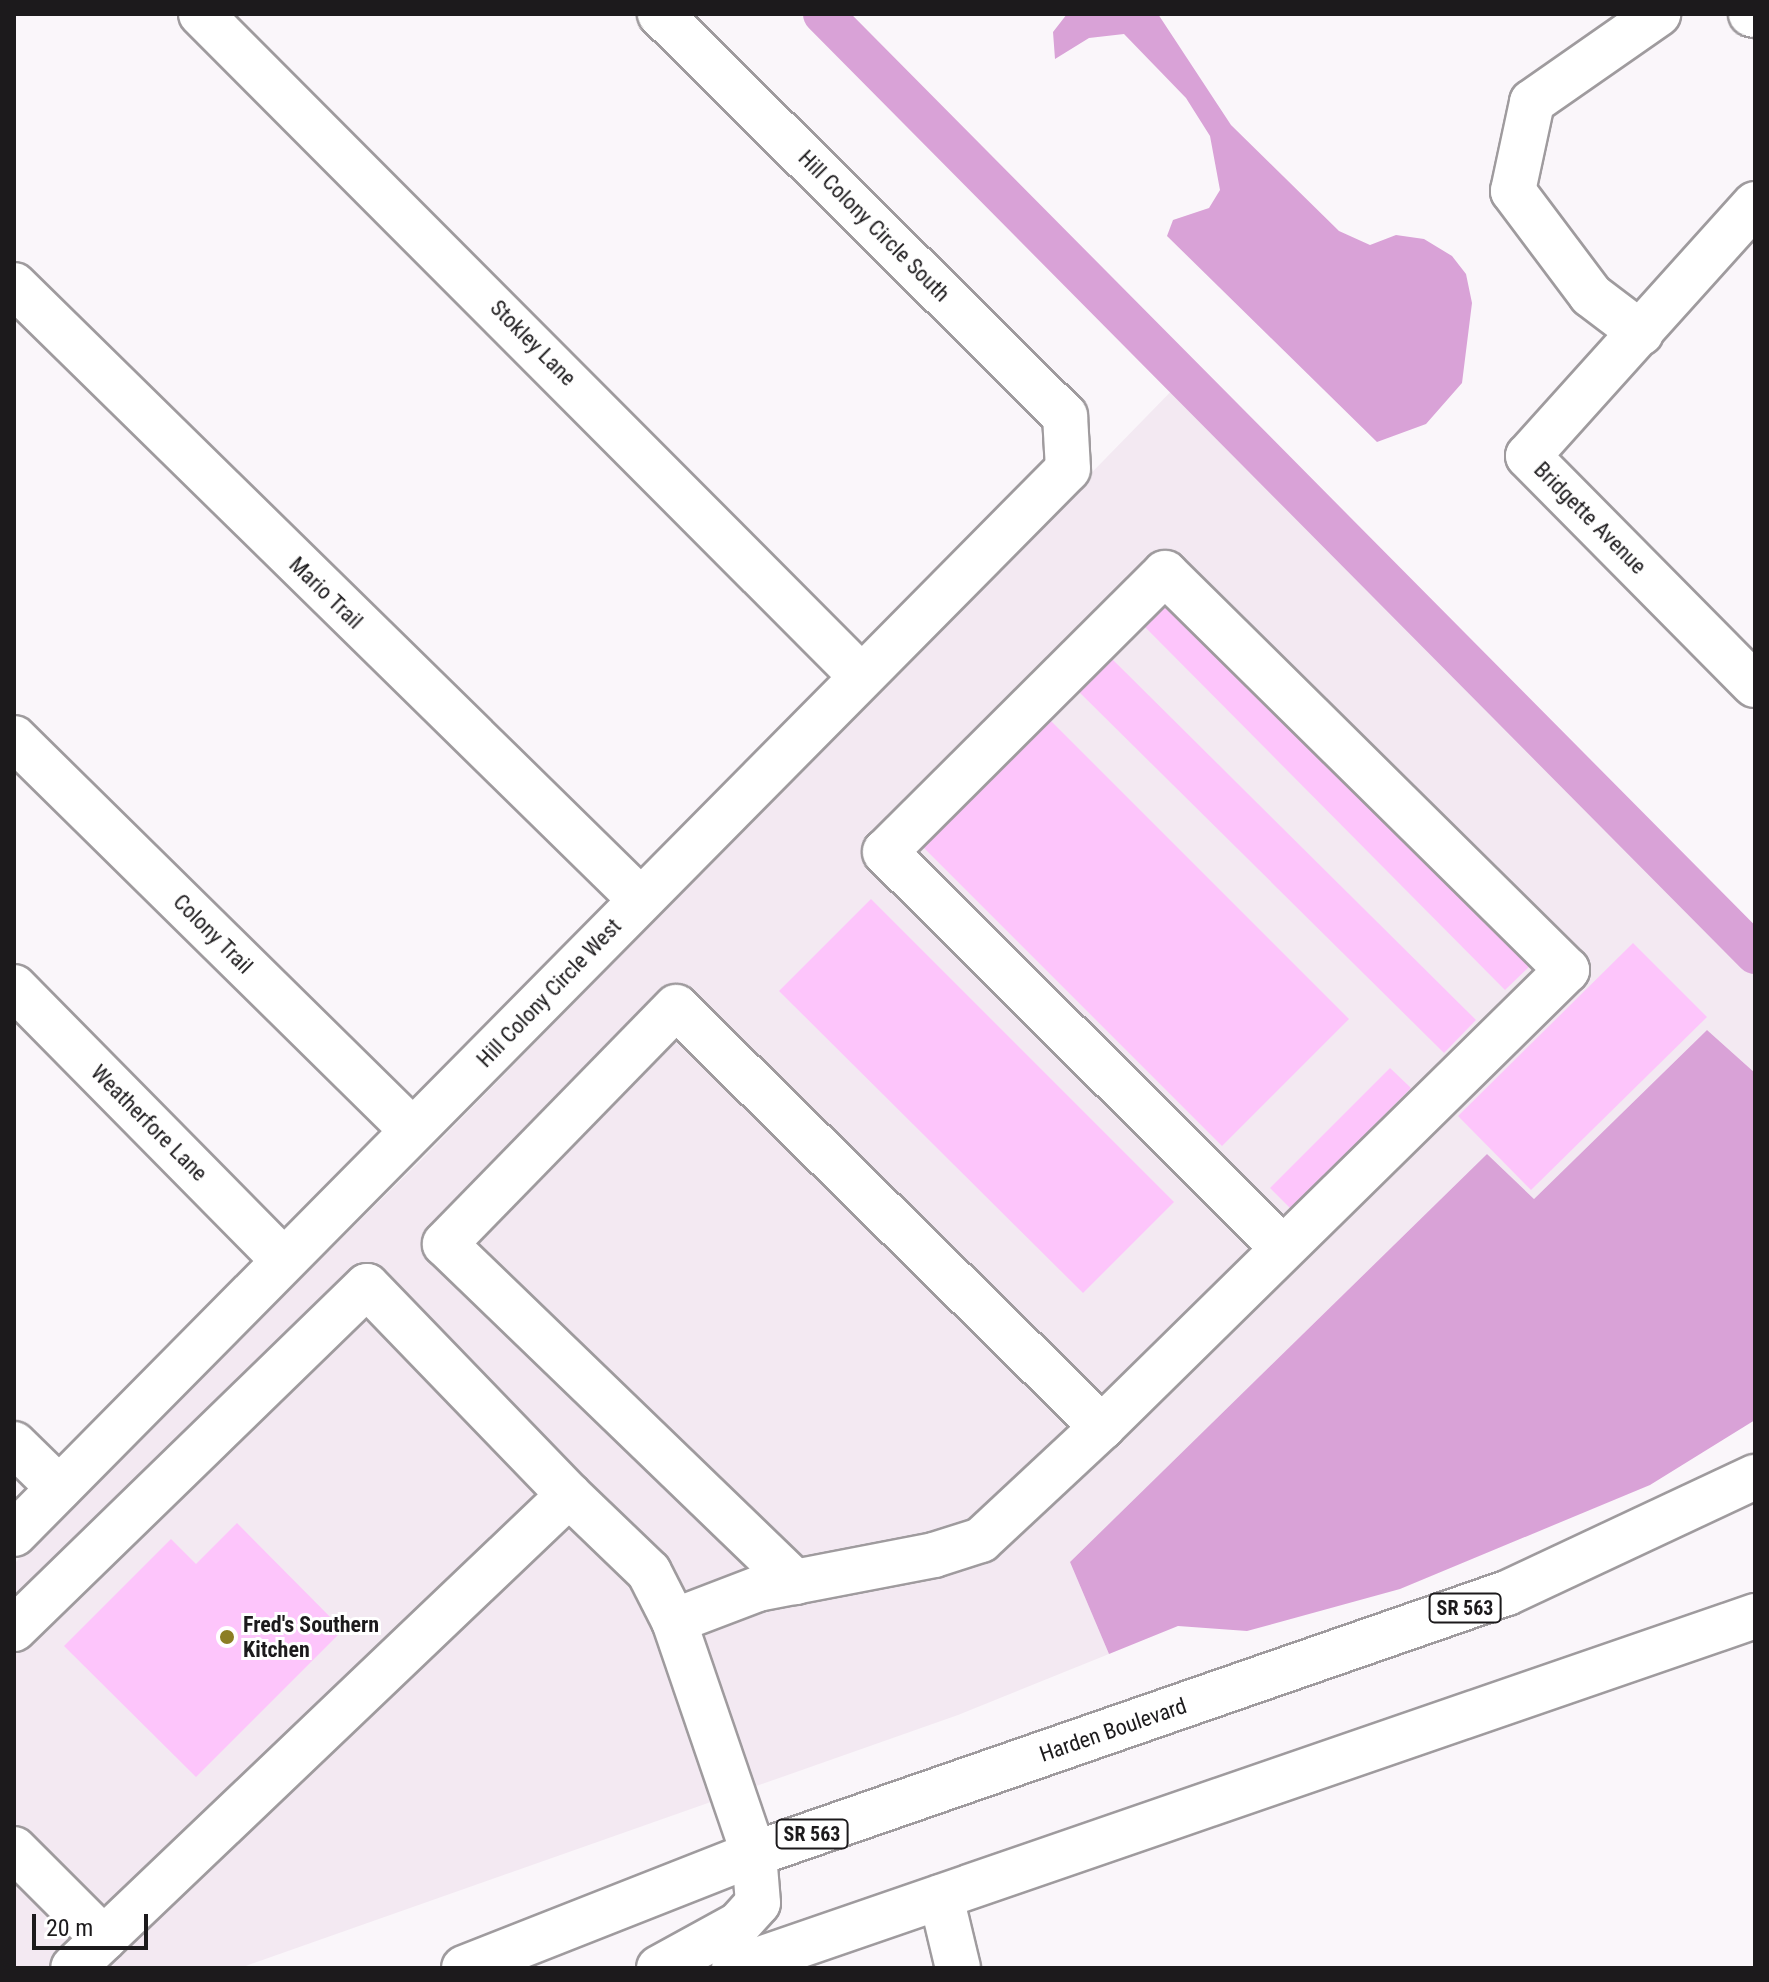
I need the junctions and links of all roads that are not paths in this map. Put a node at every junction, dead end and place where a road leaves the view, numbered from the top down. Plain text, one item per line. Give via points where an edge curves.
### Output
1 (201, 14) edge
2 (660, 14) edge
3 (1658, 14) edge
4 (1748, 230) edge
5 (14, 285) edge
6 (1641, 333) junction
7 (1071, 446) joint
8 (861, 676) junction
9 (1755, 685) edge
10 (14, 738) edge
11 (640, 899) junction
12 (14, 987) edge
13 (412, 1130) junction
14 (1282, 1247) junction
15 (283, 1260) junction
16 (1102, 1427) junction
17 (14, 1444) edge
18 (1755, 1477) edge
19 (59, 1488) junction
20 (569, 1495) junction
21 (14, 1534) edge
22 (795, 1582) junction
23 (1755, 1616) edge
24 (674, 1621) junction
25 (14, 1629) edge
26 (14, 1849) edge
27 (754, 1854) junction
28 (941, 1897) junction
29 (89, 1953) edge
30 (464, 1968) edge
31 (659, 1968) edge
32 (734, 1968) edge
33 (958, 1968) edge

1 - 8 street, Stokley Lane
2 - 7 street, Hill Colony Circle South via 1065,416
3 - 6 street via 1532,102 1513,191 1591,295
4 - 6 street, Bridgette Avenue
5 - 11 street, Mario Trail
6 - 9 street, Bridgette Avenue via 1528,456
7 - 8 street, Hill Colony Circle West via 1058,484
8 - 11 street, Hill Colony Circle West
10 - 13 street, Colony Trail
11 - 13 street, Hill Colony Circle West
12 - 15 street, Weatherfore Lane
13 - 15 street, Hill Colony Circle West
14 - 14 street via 1567,970 1165,573 885,852
14 - 16 street
15 - 19 street, Hill Colony Circle West
16 - 22 street via 981,1540
16 - 22 street via 676,1007 445,1244
17 - 19 street
18 - 27 street, Harden Boulevard / SR 563 via 1507,1593
19 - 21 street, Hill Colony Circle West
20 - 24 street via 649,1572
20 - 25 street via 367,1286
20 - 29 street
22 - 24 street
23 - 28 street
24 - 27 street
26 - 29 street
27 - 30 street, Harden Boulevard / SR 563
27 - 31 street via 758,1903 739,1924
28 - 32 street
28 - 33 street

